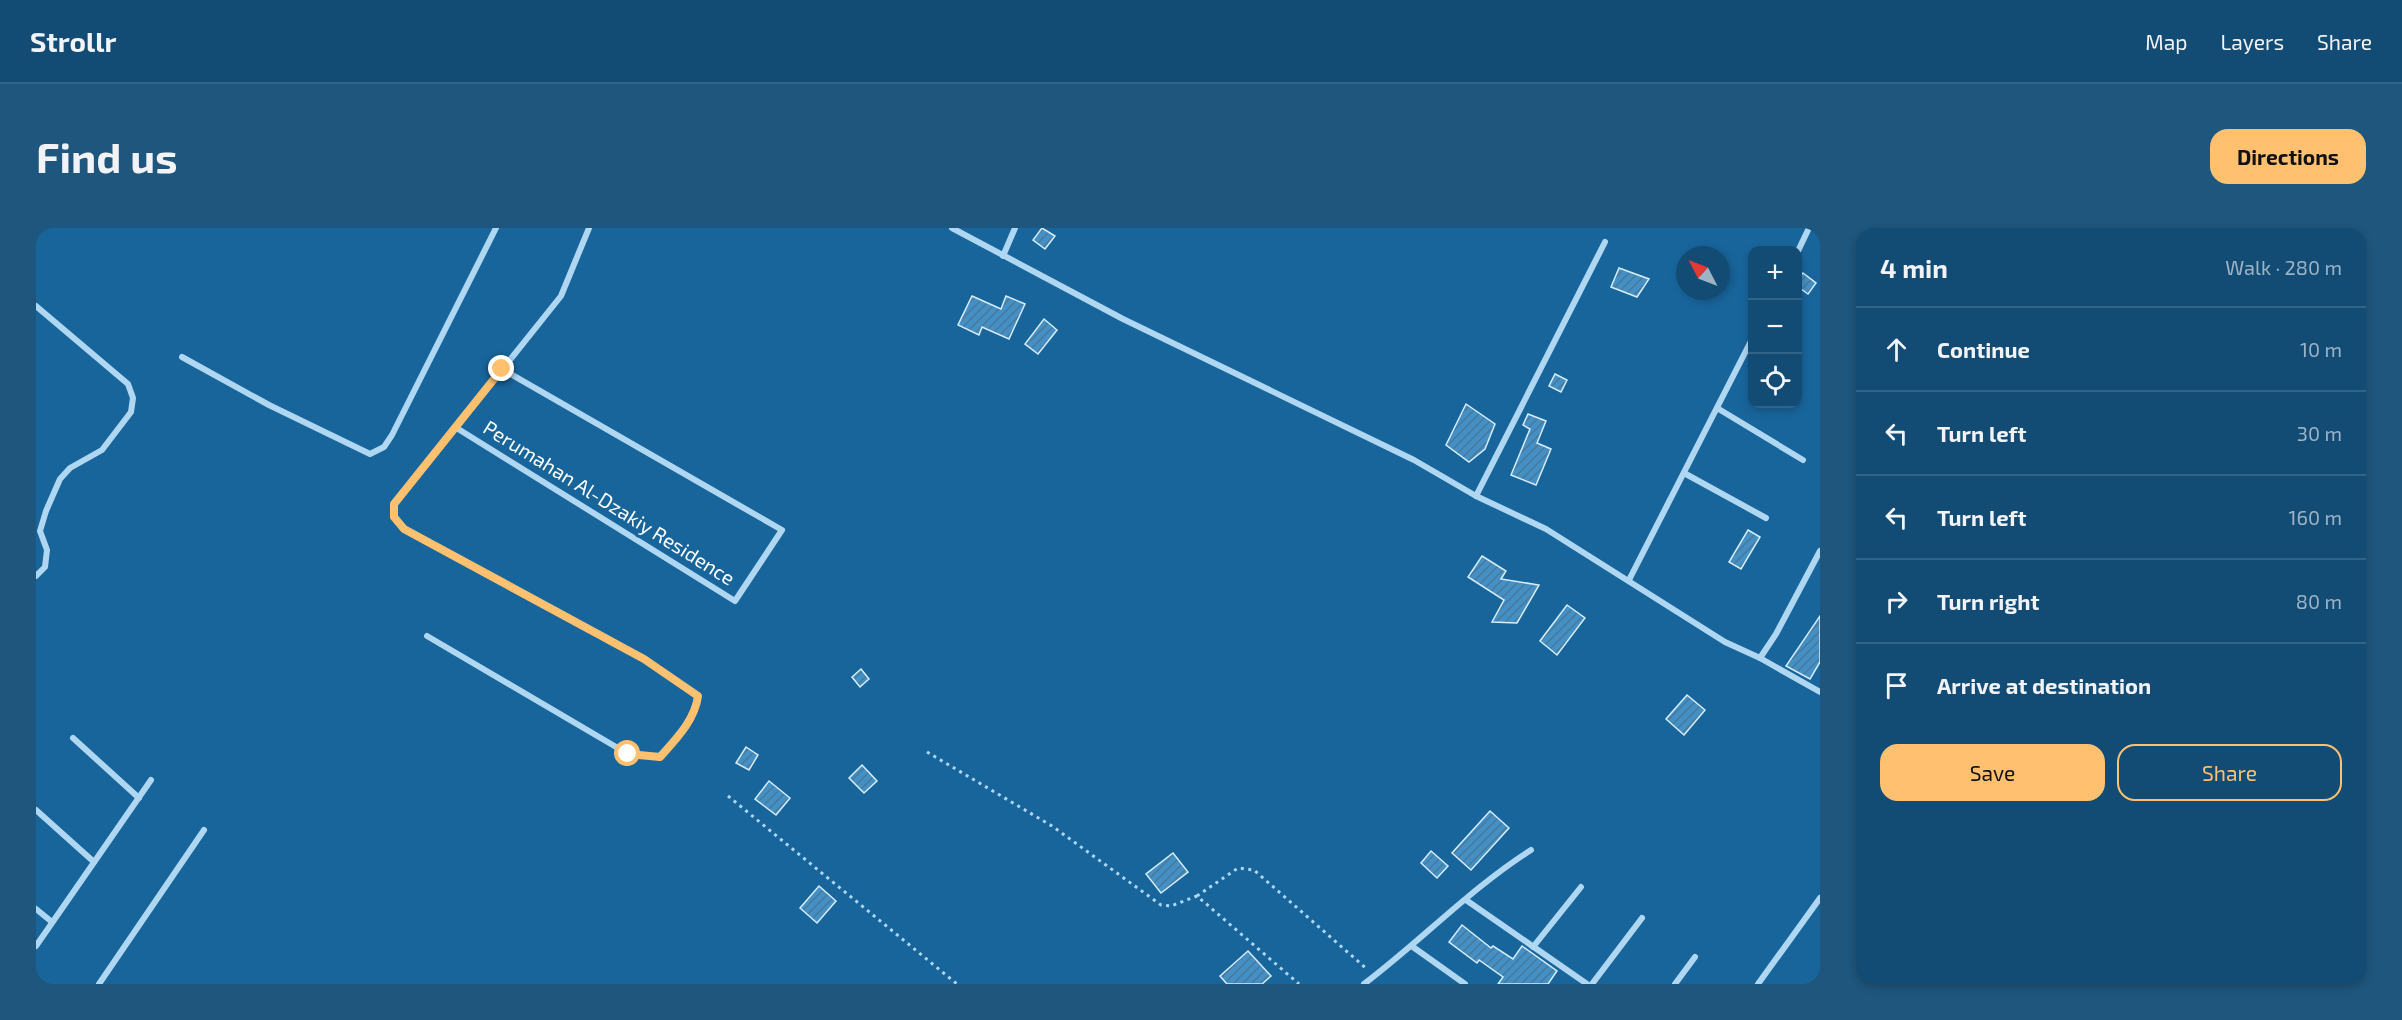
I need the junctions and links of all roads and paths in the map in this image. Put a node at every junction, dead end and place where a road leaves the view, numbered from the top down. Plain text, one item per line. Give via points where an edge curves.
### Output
1 (496, 228) edge
2 (589, 228) edge
3 (952, 228) edge
4 (1015, 228) edge
5 (1809, 228) edge
6 (1605, 242) dead end
7 (1800, 246) edge
8 (1002, 256) junction
9 (36, 306) edge
10 (1748, 347) edge
11 (182, 357) dead end
12 (502, 369) junction
13 (1717, 408) junction
14 (455, 427) junction
15 (1803, 460) dead end
16 (1684, 473) junction
17 (1476, 496) junction
18 (1766, 518) dead end
19 (1820, 551) edge
20 (36, 576) edge
21 (1629, 580) junction
22 (428, 636) dead end
23 (1761, 658) junction
24 (1820, 692) edge
25 (73, 738) dead end
26 (927, 752) dead end
27 (151, 780) dead end
28 (728, 796) dead end
29 (139, 798) junction
30 (36, 810) edge
31 (204, 830) dead end
32 (1532, 850) dead end
33 (94, 862) junction
34 (1581, 887) dead end
35 (1197, 896) junction
36 (1820, 898) edge
37 (1466, 900) junction
38 (36, 909) edge
39 (1642, 918) dead end
40 (52, 922) junction
41 (36, 946) edge
42 (1413, 946) junction
43 (1533, 947) junction
44 (1695, 957) dead end
45 (1375, 976) junction
46 (99, 984) edge
47 (957, 984) edge
48 (1299, 984) edge
49 (1364, 984) edge
50 (1465, 984) edge
51 (1587, 984) edge
52 (1592, 984) edge
53 (1675, 984) edge
54 (1758, 984) edge

1 - 11 street via 392,435 384,447 370,454
2 - 12 street via 561,296
3 - 8 street
4 - 8 street
5 - 7 street
6 - 17 street
8 - 17 street via 1414,460
9 - 20 street via 128,384 133,398 131,412 102,450 70,468 60,479 40,531 47,550 45,567
10 - 13 street
12 - 14 street
12 - 14 street, Perumahan Al-Dzakiy Residence via 782,530 735,601
13 - 15 street
13 - 16 street
14 - 22 street via 394,504 394,517 404,529 644,659 698,696 697,707 660,757 628,754
16 - 18 street
16 - 21 street
17 - 21 street via 1546,529
19 - 23 street
21 - 23 street via 1725,642
23 - 24 street
25 - 29 street
26 - 35 path via 1052,826 1161,905 1171,906
27 - 29 street
28 - 47 path
29 - 33 street
30 - 33 street
31 - 46 street
32 - 37 street
33 - 40 street
34 - 43 street
35 - 45 path via 1238,868 1254,870
35 - 48 path
36 - 54 street
37 - 42 street
37 - 43 street
38 - 40 street
39 - 52 street
40 - 41 street
42 - 45 street
42 - 50 street
43 - 51 street
44 - 53 street
45 - 49 street

